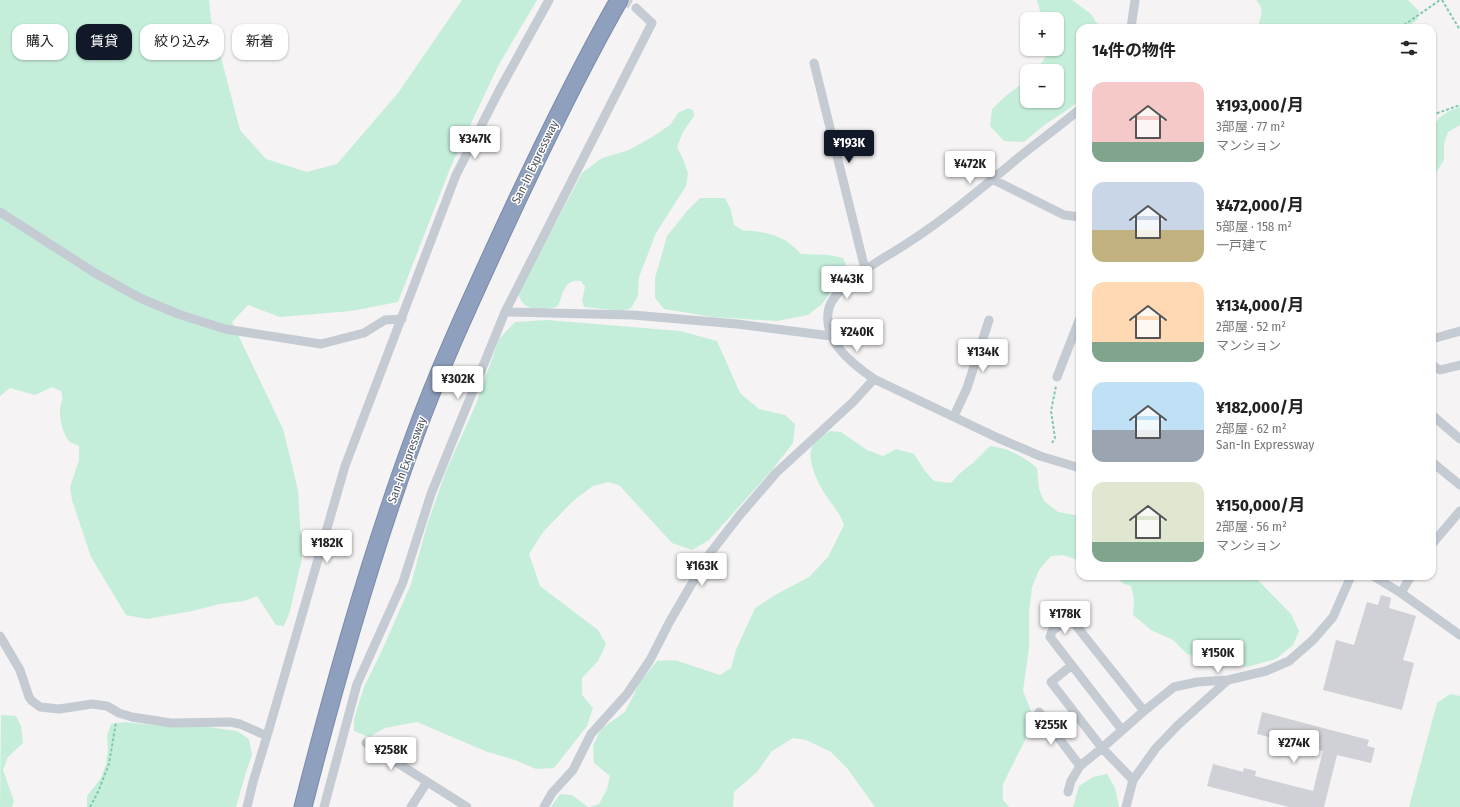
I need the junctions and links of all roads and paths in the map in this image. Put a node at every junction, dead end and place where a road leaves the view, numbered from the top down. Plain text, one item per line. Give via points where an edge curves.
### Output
1 (549, 0) edge
2 (619, 0) edge
3 (1135, 0) edge
4 (1441, 0) edge
5 (636, 8) tunnel mouth
6 (1132, 24) edge
7 (1406, 24) edge
8 (1460, 30) edge
9 (814, 63) dead end
10 (1460, 104) edge
11 (1076, 111) edge
12 (1436, 113) edge
13 (994, 180) junction
14 (0, 212) edge
15 (1076, 216) edge
16 (865, 269) junction
17 (505, 312) junction
18 (402, 319) junction
19 (989, 320) dead end
20 (1460, 331) edge
21 (831, 336) junction
22 (1076, 337) edge
23 (1436, 337) edge
24 (1460, 365) edge
25 (1436, 368) edge
26 (1058, 377) joint
27 (874, 379) junction
28 (954, 416) junction
29 (1436, 418) edge
30 (1460, 439) edge
31 (1052, 443) dead end
32 (1436, 465) edge
33 (1076, 467) edge
34 (1460, 485) edge
35 (1460, 512) edge
36 (1436, 539) edge
37 (1349, 580) edge
38 (1380, 580) edge
39 (1409, 580) edge
40 (1401, 593) junction
41 (1460, 635) edge
42 (0, 636) edge
43 (1072, 665) junction
44 (1228, 680) junction
45 (1144, 711) junction
46 (1039, 712) dead end
47 (119, 713) junction
48 (1122, 730) junction
49 (267, 736) junction
50 (366, 743) dead end
51 (1102, 748) junction
52 (1080, 766) junction
53 (1133, 780) junction
54 (427, 782) junction
55 (1068, 792) dead end
56 (326, 806) edge
57 (90, 807) edge
58 (247, 807) edge
59 (303, 807) edge
60 (412, 807) edge
61 (467, 807) edge
62 (544, 807) edge
63 (1126, 807) edge

1 - 18 street via 456,175
2 - 59 highway, San-In Expressway via 590,50 521,191 465,315 416,434 370,564 328,708
3 - 6 street
4 - 7 path
4 - 8 path
5 - 17 street via 652,23
9 - 16 street
10 - 12 path
11 - 13 street
13 - 15 street via 1064,215
13 - 16 street via 941,221
14 - 18 street via 95,273 140,298 178,314 225,329 321,344 364,333 385,320
16 - 21 street via 835,296 829,307 828,322
17 - 21 street via 633,315 738,324
17 - 56 street via 431,494 403,582 356,684
18 - 49 street via 345,466
19 - 28 street via 967,388
20 - 23 street
21 - 27 street via 843,354
22 - 26 street
24 - 25 street via 1440,370
26 - 31 path via 1051,411 1055,438
27 - 28 street
27 - 62 street via 853,402 776,473 708,556 650,660 627,694 591,734 573,770 552,793
28 - 33 street via 1040,456
29 - 30 street
32 - 34 street
35 - 36 street
37 - 44 street via 1333,617 1313,640 1289,661
38 - 40 street
39 - 40 street
40 - 41 street
42 - 47 street via 20,670 29,697 36,705 58,709 92,704 107,706
43 - 45 street via 1050,637 1052,631 1066,621 1074,623
43 - 48 street
43 - 51 street via 1051,682
44 - 45 street via 1197,682 1174,687
44 - 53 street via 1178,724 1156,748
45 - 48 street
46 - 52 street
47 - 49 street via 132,718 171,723 230,722
47 - 57 path via 109,764
48 - 51 street
49 - 58 street
50 - 54 street
51 - 52 street
51 - 53 street
52 - 55 street
53 - 63 street
54 - 60 street
54 - 61 street

